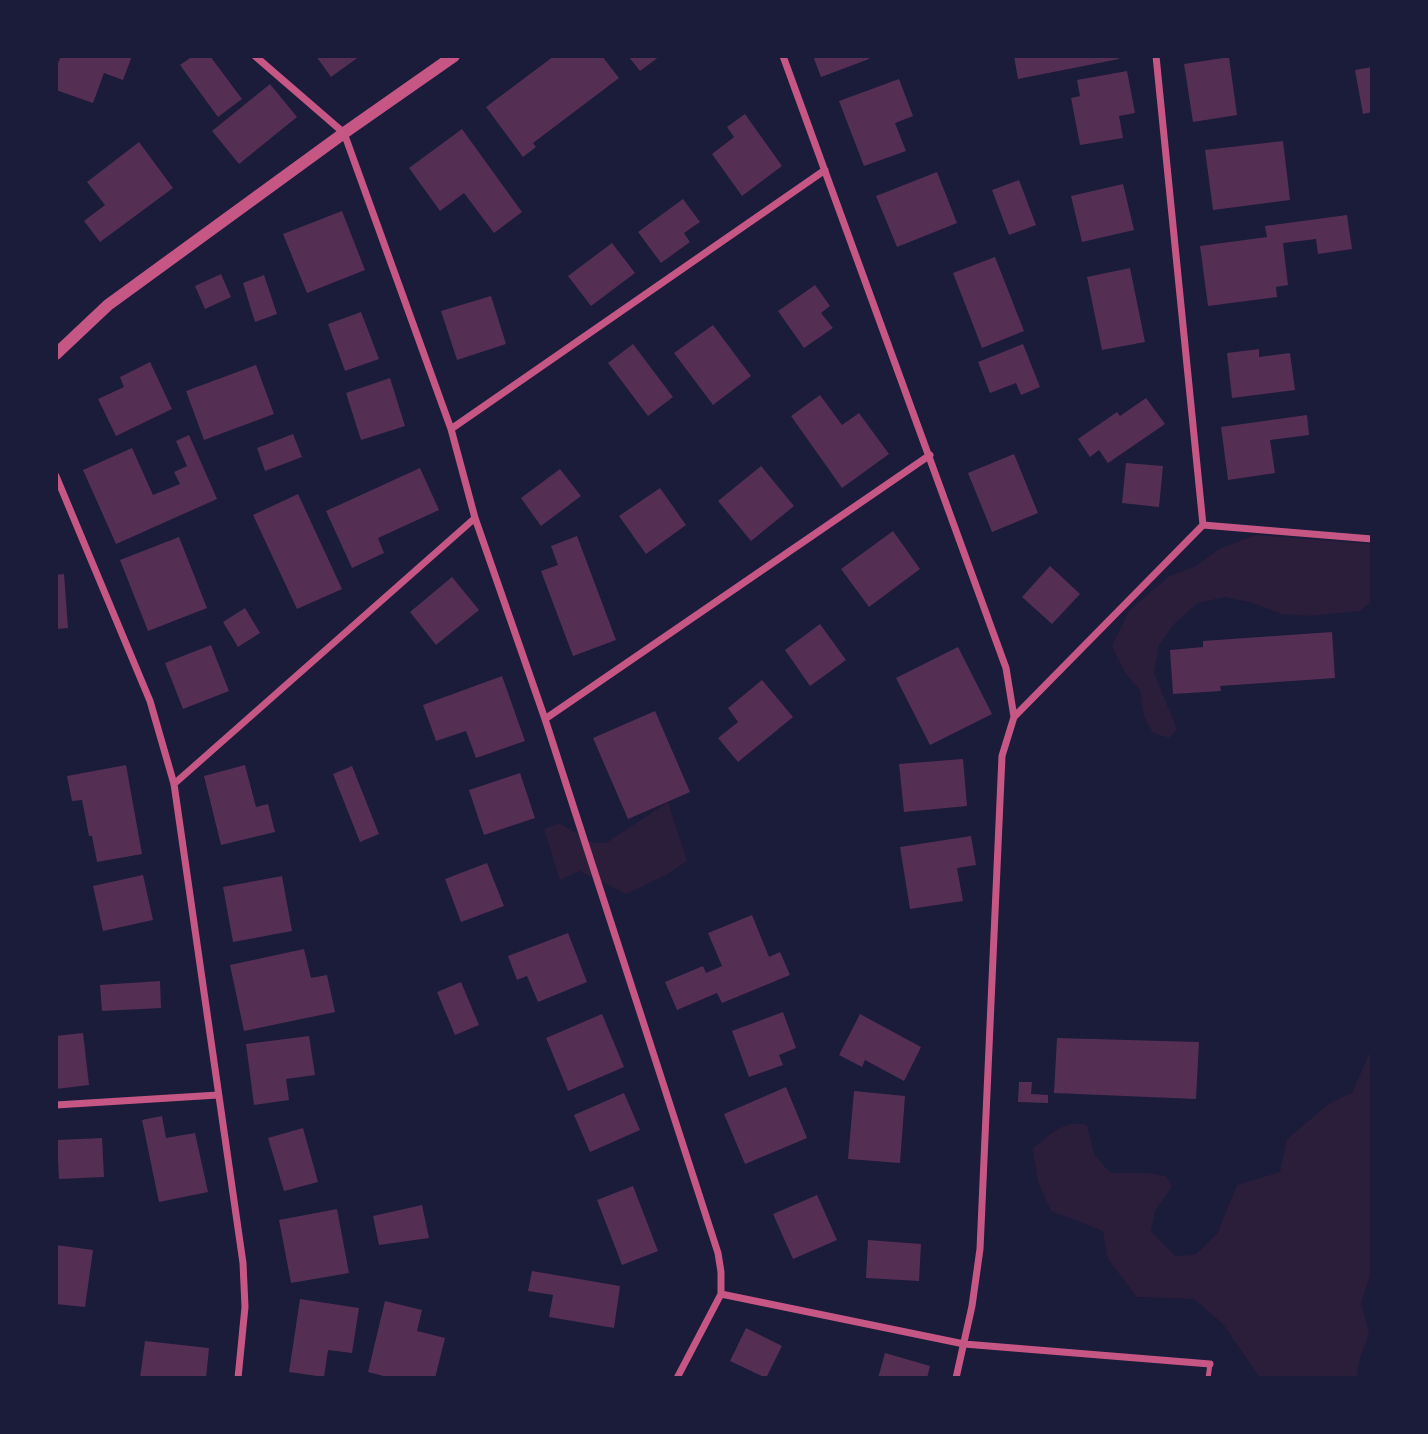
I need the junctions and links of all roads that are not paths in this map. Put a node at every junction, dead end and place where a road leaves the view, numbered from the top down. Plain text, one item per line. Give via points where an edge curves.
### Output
1 (255, 56) edge
2 (454, 56) edge
3 (783, 56) edge
4 (1156, 56) edge
5 (344, 133) junction
6 (825, 170) junction
7 (56, 354) edge
8 (451, 429) junction
9 (930, 455) junction
10 (56, 476) edge
11 (475, 518) junction
12 (1203, 525) junction
13 (1372, 539) edge
14 (1014, 717) junction
15 (545, 719) junction
16 (174, 784) junction
17 (218, 1095) junction
18 (56, 1105) edge
19 (721, 1294) junction
20 (964, 1344) junction
21 (1210, 1364) joint
22 (238, 1378) edge
23 (677, 1378) edge
24 (956, 1378) edge
25 (1208, 1378) edge

1 - 5 street
2 - 5 street
3 - 6 street
4 - 12 street
5 - 7 street via 108,305
5 - 8 street
6 - 8 street
6 - 9 street
8 - 11 street
9 - 14 street via 1006,667
9 - 15 street
10 - 16 street via 150,701
11 - 15 street
11 - 16 street
12 - 13 street
12 - 14 street
14 - 20 street via 1002,756 980,1249
15 - 19 street via 718,1253
16 - 17 street
17 - 18 street
17 - 22 street via 243,1264 246,1307
19 - 20 street
19 - 23 street
20 - 21 street
20 - 24 street
21 - 25 lane

